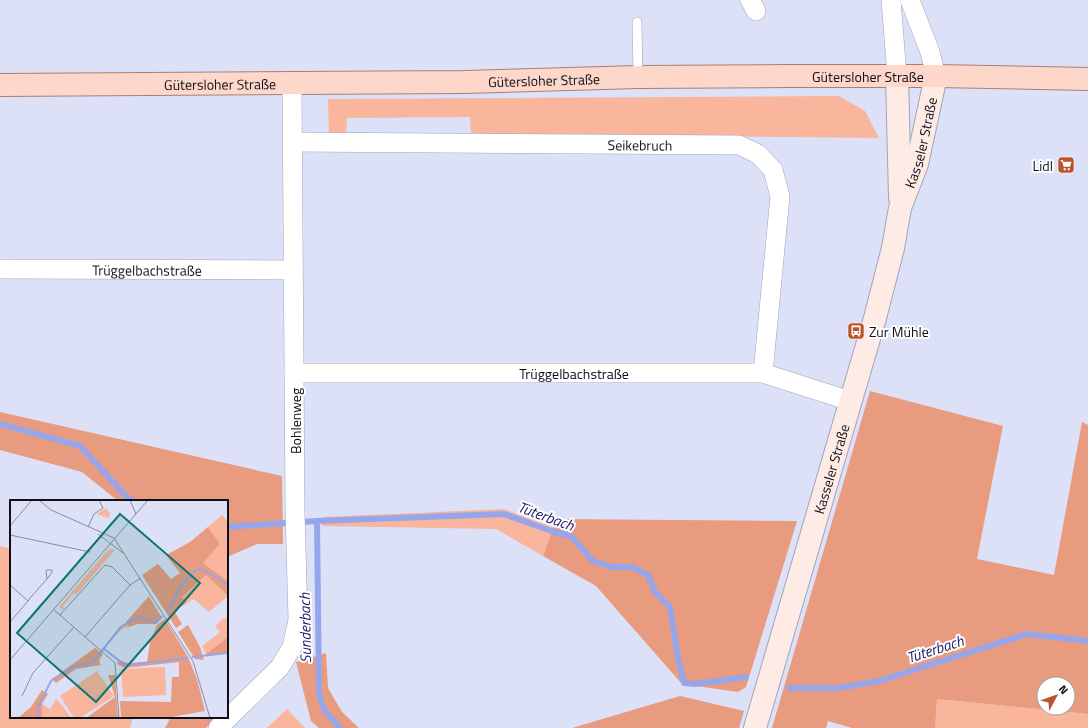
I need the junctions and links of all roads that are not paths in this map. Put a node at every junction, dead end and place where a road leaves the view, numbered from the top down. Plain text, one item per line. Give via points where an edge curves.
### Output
1 (891, 0) edge
2 (910, 0) edge
3 (637, 22) dead end
4 (897, 76) junction
5 (936, 76) junction
6 (638, 78) junction
7 (1088, 79) edge
8 (292, 84) junction
9 (0, 85) edge
10 (292, 142) junction
11 (900, 208) junction
12 (0, 269) edge
13 (293, 270) junction
14 (294, 373) junction
15 (763, 374) junction
16 (850, 401) junction
17 (218, 728) edge
18 (755, 728) edge

1 - 4 street
2 - 5 street via 930,52
3 - 6 lane
4 - 5 main road, Gütersloher Straße
4 - 6 main road, Gütersloher Straße
4 - 11 street, Kasseler Straße
5 - 7 main road, Gütersloher Straße
5 - 11 street, Kasseler Straße via 917,164
6 - 8 main road, Gütersloher Straße
8 - 9 main road, Gütersloher Straße
8 - 10 street, Bohlenweg
10 - 13 street, Bohlenweg
10 - 15 street, Seikebruch via 739,145 758,154 773,170 780,196
11 - 16 street, Kasseler Straße via 882,290
12 - 13 street, Trüggelbachstraße
13 - 14 street, Bohlenweg
14 - 15 street, Trüggelbachstraße
14 - 17 street, Bohlenweg via 298,620 292,647 280,667
15 - 16 street, Trüggelbachstraße
16 - 18 street, Kasseler Straße

